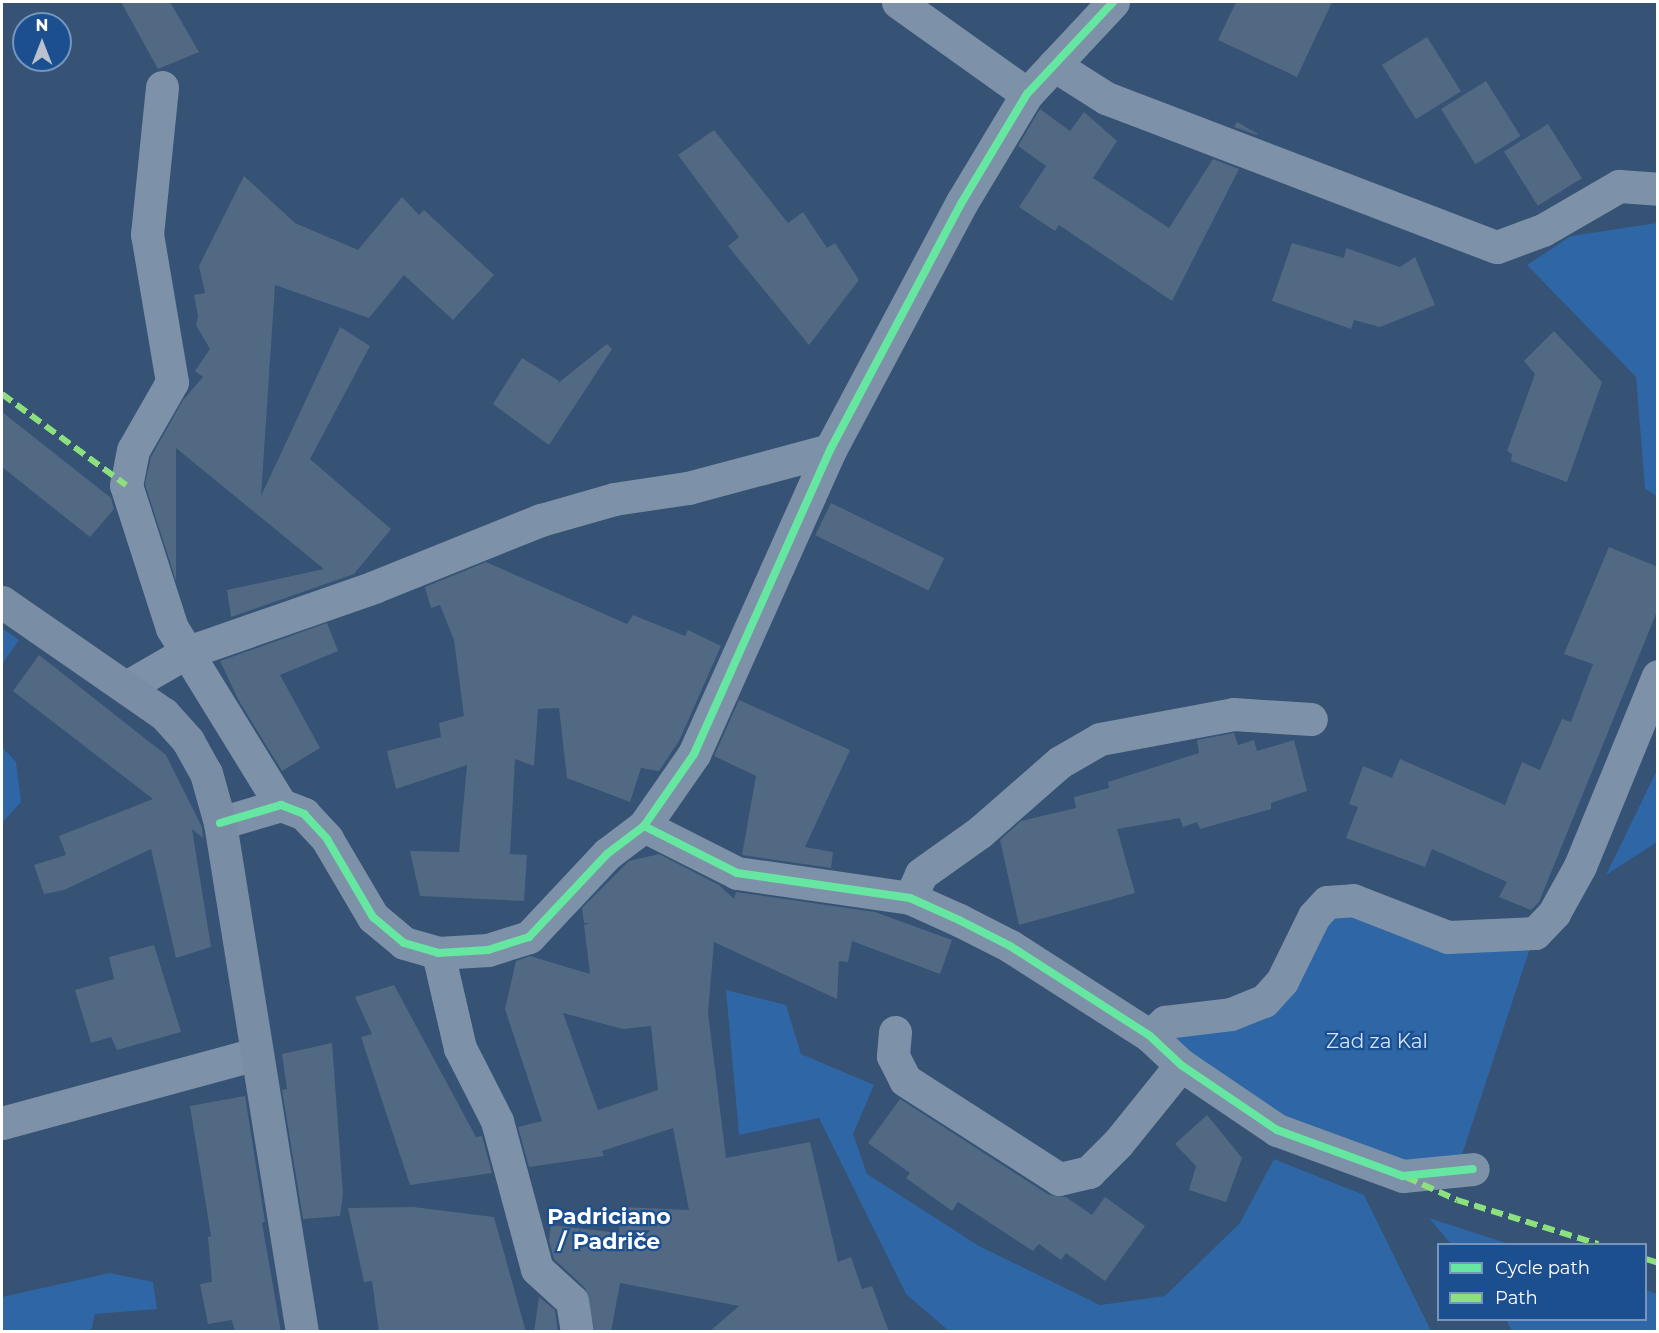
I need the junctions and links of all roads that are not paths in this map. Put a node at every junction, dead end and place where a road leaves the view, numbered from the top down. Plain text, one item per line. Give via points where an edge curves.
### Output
1 (898, 2) edge
2 (1113, 2) edge
3 (1054, 65) junction
4 (162, 87) dead end
5 (1027, 94) junction
6 (1658, 189) edge
7 (830, 450) junction
8 (2, 602) edge
9 (185, 653) junction
10 (1658, 676) edge
11 (128, 686) junction
12 (1311, 719) dead end
13 (281, 805) junction
14 (220, 823) junction
15 (644, 826) junction
16 (910, 898) junction
17 (438, 953) junction
18 (895, 1032) dead end
19 (1150, 1036) junction
20 (256, 1054) junction
21 (1181, 1065) junction
22 (2, 1123) edge
23 (1473, 1169) dead end
24 (302, 1332) edge
25 (577, 1332) edge

1 - 5 street
2 - 3 street
3 - 5 street
3 - 6 street via 1106,98 1497,247 1543,230 1619,186
4 - 9 street via 147,234 172,382 133,450 126,485 172,628
5 - 7 street via 968,192
7 - 9 street via 688,488 614,499 541,519 374,587
7 - 15 street via 694,754
8 - 11 main road
9 - 11 street
9 - 13 street
10 - 19 street via 1581,866 1554,914 1535,933 1448,937 1353,900 1327,902 1314,916 1282,981 1264,1001 1231,1014 1165,1022
11 - 14 main road via 164,714 188,741 206,773
12 - 16 street via 1233,714 1100,739 1060,762 980,832 921,874
13 - 14 street
13 - 17 street via 304,814 327,838 373,917 404,943
14 - 20 main road
15 - 16 street via 737,873
15 - 17 street via 607,855 529,937 488,950
16 - 19 street via 1010,946
17 - 25 street via 460,1048 497,1121 537,1269 572,1301
18 - 21 street via 893,1056 905,1080 1059,1179 1089,1172 1118,1143
19 - 21 street
20 - 22 street
20 - 24 main road
21 - 23 street via 1277,1130 1403,1176

